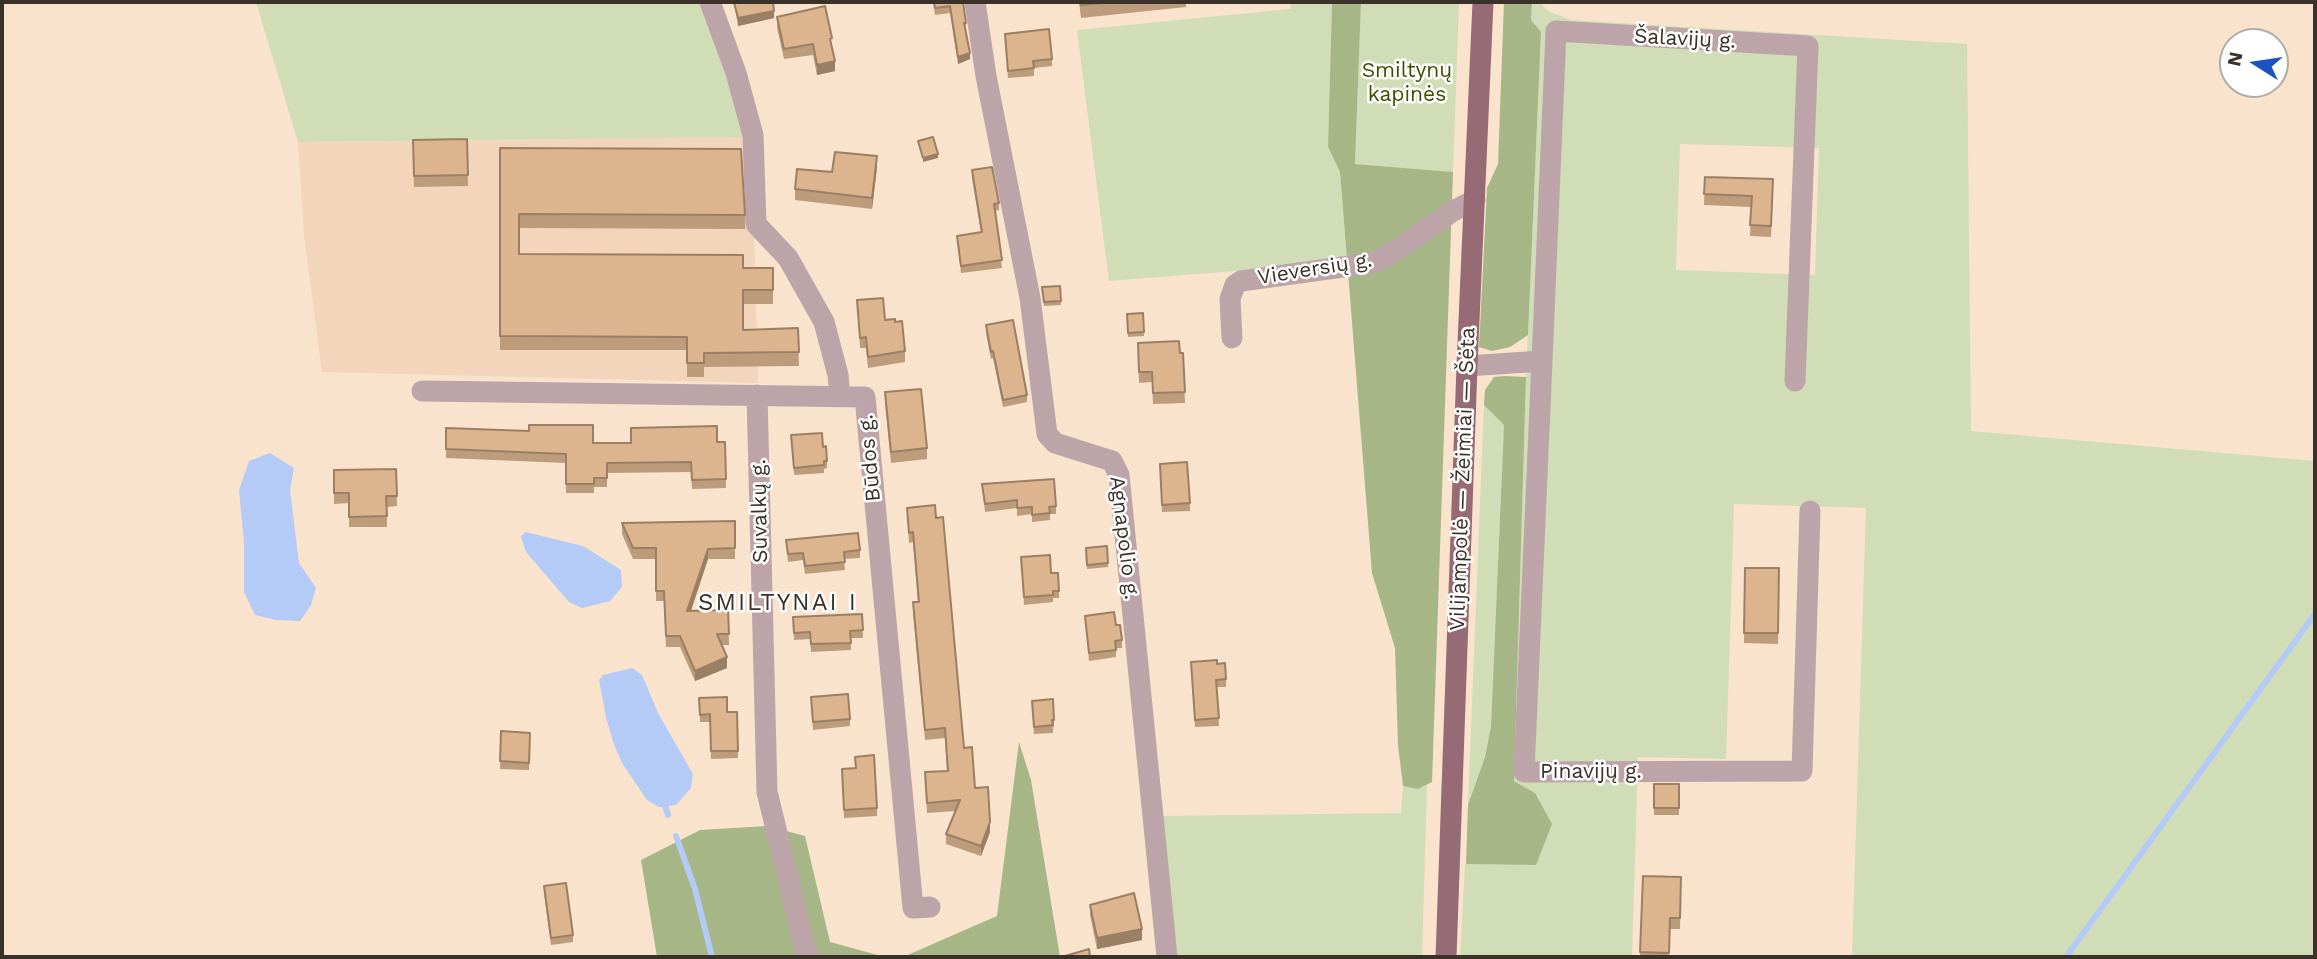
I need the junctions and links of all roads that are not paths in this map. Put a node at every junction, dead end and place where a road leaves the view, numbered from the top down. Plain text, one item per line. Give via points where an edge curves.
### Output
1 (710, 2) edge
2 (975, 2) edge
3 (1483, 2) edge
4 (1475, 200) junction
5 (1232, 338) dead end
6 (1542, 361) junction
7 (1467, 366) junction
8 (1795, 381) dead end
9 (422, 391) dead end
10 (757, 395) junction
11 (840, 396) junction
12 (1810, 511) dead end
13 (930, 907) dead end
14 (810, 957) edge
15 (1167, 957) edge
16 (1446, 957) edge

1 - 11 street, Būdos g. via 753,135 756,224 788,258 824,322
2 - 15 street, Agnapolio g. via 1030,298 1047,434 1055,443 1112,461 1119,475
3 - 4 main road, Vilijampolė — Žeimiai — Šėta
4 - 5 street, Vieversių g. via 1372,263 1241,281 1230,299
4 - 7 main road, Vilijampolė — Žeimiai — Šėta
6 - 7 street
6 - 8 street, Šalavijų g. via 1556,32 1808,46
6 - 12 street, Pinavijų g. via 1524,772 1802,771
7 - 16 main road, Vilijampolė — Žeimiai — Šėta
9 - 10 street
10 - 11 street
10 - 14 street, Suvalkų g. via 767,792
11 - 13 street, Būdos g. via 864,397 913,908

